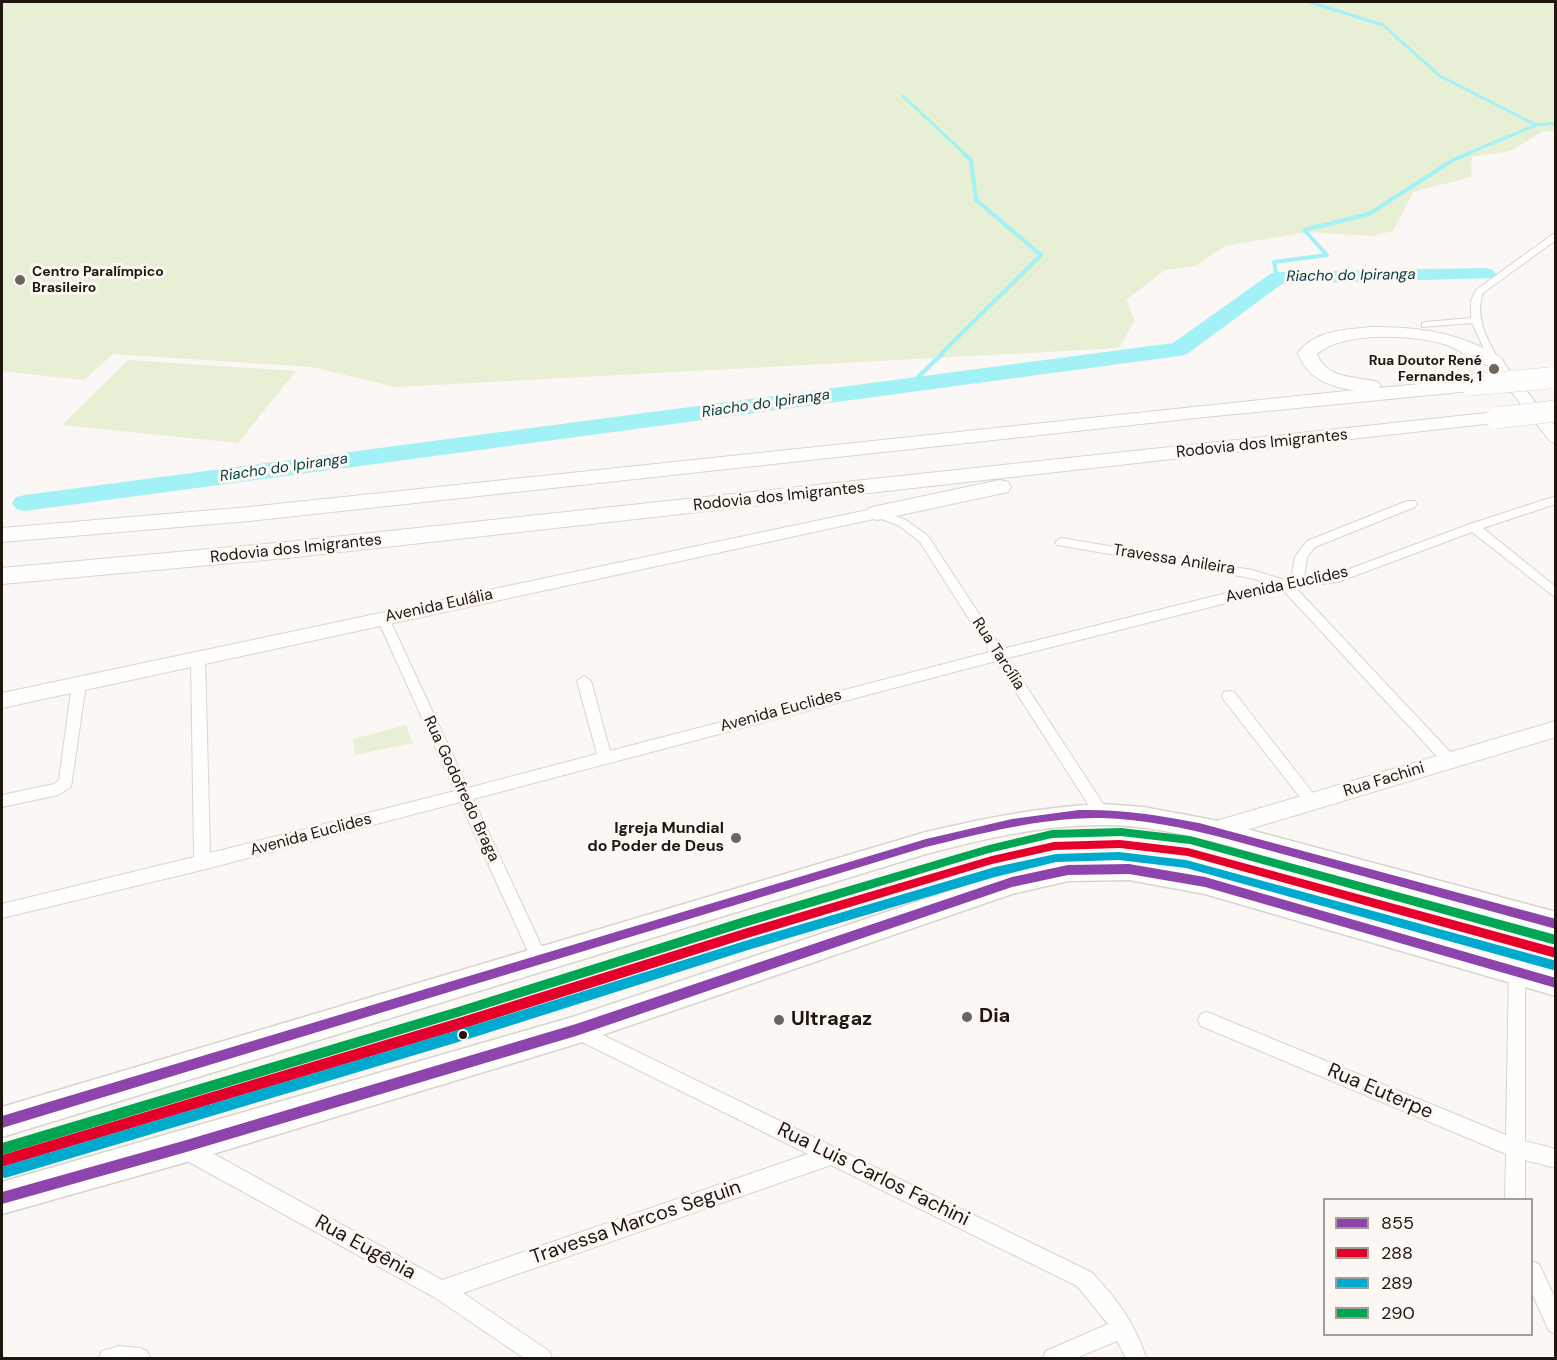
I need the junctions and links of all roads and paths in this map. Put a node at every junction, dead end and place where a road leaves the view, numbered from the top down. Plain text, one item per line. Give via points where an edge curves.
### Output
1 (1556, 236) edge
2 (1476, 320) junction
3 (1425, 325) dead end
4 (1495, 362) junction
5 (1553, 378) edge
6 (1410, 391) junction
7 (1556, 411) edge
8 (1556, 438) edge
9 (1152, 456) junction
10 (1556, 500) edge
11 (1411, 504) dead end
12 (877, 513) junction
13 (1474, 527) junction
14 (2, 535) edge
15 (1061, 542) dead end
16 (2, 576) edge
17 (1291, 583) junction
18 (1556, 594) edge
19 (383, 618) junction
20 (998, 654) junction
21 (198, 657) junction
22 (585, 681) dead end
23 (79, 684) junction
24 (1229, 696) dead end
25 (2, 700) edge
26 (1556, 729) edge
27 (605, 757) junction
28 (1449, 760) junction
29 (464, 796) junction
30 (2, 801) edge
31 (1311, 801) junction
32 (1102, 814) junction
33 (1214, 831) junction
34 (202, 863) junction
35 (2, 911) edge
36 (1556, 924) edge
37 (540, 960) junction
38 (1517, 972) junction
39 (1556, 983) edge
40 (1207, 1020) dead end
41 (576, 1030) junction
42 (2, 1122) edge
43 (183, 1147) junction
44 (1515, 1148) junction
45 (832, 1155) junction
46 (1556, 1159) edge
47 (2, 1198) edge
48 (1515, 1198) edge
49 (1533, 1272) edge
50 (441, 1290) junction
51 (1556, 1324) edge
52 (1123, 1328) junction
53 (109, 1359) edge
54 (140, 1359) edge
55 (542, 1359) edge
56 (1053, 1359) edge
57 (1136, 1359) edge

1 - 2 street via 1479,292 1474,302
2 - 3 street
2 - 4 street
4 - 6 highway via 1444,339 1391,333 1324,340 1307,353 1312,367 1332,379
4 - 8 street
5 - 6 highway, bridge
6 - 14 highway via 249,514
7 - 9 highway, Rodovia dos Imigrantes, bridge
9 - 12 highway
9 - 16 highway, Rodovia dos Imigrantes via 276,551
10 - 13 street, Avenida Euclides
11 - 17 street via 1311,544 1302,551
12 - 19 street, Avenida Eulália
12 - 20 street, Rua Tarcília via 894,517 924,539
13 - 17 street, Avenida Euclides via 1334,579
13 - 18 street
15 - 17 street, Travessa Anileira
17 - 20 street, Avenida Euclides
17 - 28 street
19 - 21 street, Avenida Eulália
19 - 29 street, Rua Godofredo Braga
20 - 27 street, Avenida Euclides
20 - 32 street, Rua Tarcília
21 - 23 street, Avenida Eulália
21 - 34 street
22 - 27 street
23 - 25 street, Avenida Eulália
23 - 30 street via 66,783 58,789
24 - 31 street
26 - 28 street, Rua Fachini
27 - 29 street, Avenida Euclides
28 - 31 street, Rua Fachini
29 - 34 street, Avenida Euclides
29 - 37 street, Rua Godofredo Braga
31 - 33 street, Rua Fachini
32 - 33 main road
32 - 37 main road via 994,826 926,843
33 - 36 main road
34 - 35 street, Avenida Euclides
37 - 42 main road
38 - 39 main road
38 - 41 main road via 1205,882 1129,869 1068,870 1012,882
38 - 44 street
40 - 44 street, Rua Euterpe
41 - 43 main road
41 - 45 street, Rua Luis Carlos Fachini
43 - 47 main road
43 - 50 street, Rua Eugênia
44 - 46 street, Rua Euterpe
44 - 48 street
45 - 50 street, Travessa Marcos Seguin
45 - 52 street, Rua Luis Carlos Fachini via 1084,1279 1106,1301
49 - 51 street
50 - 55 street, Rua Eugênia
52 - 56 street
52 - 57 street, Rua Luis Carlos Fachini
53 - 54 street

